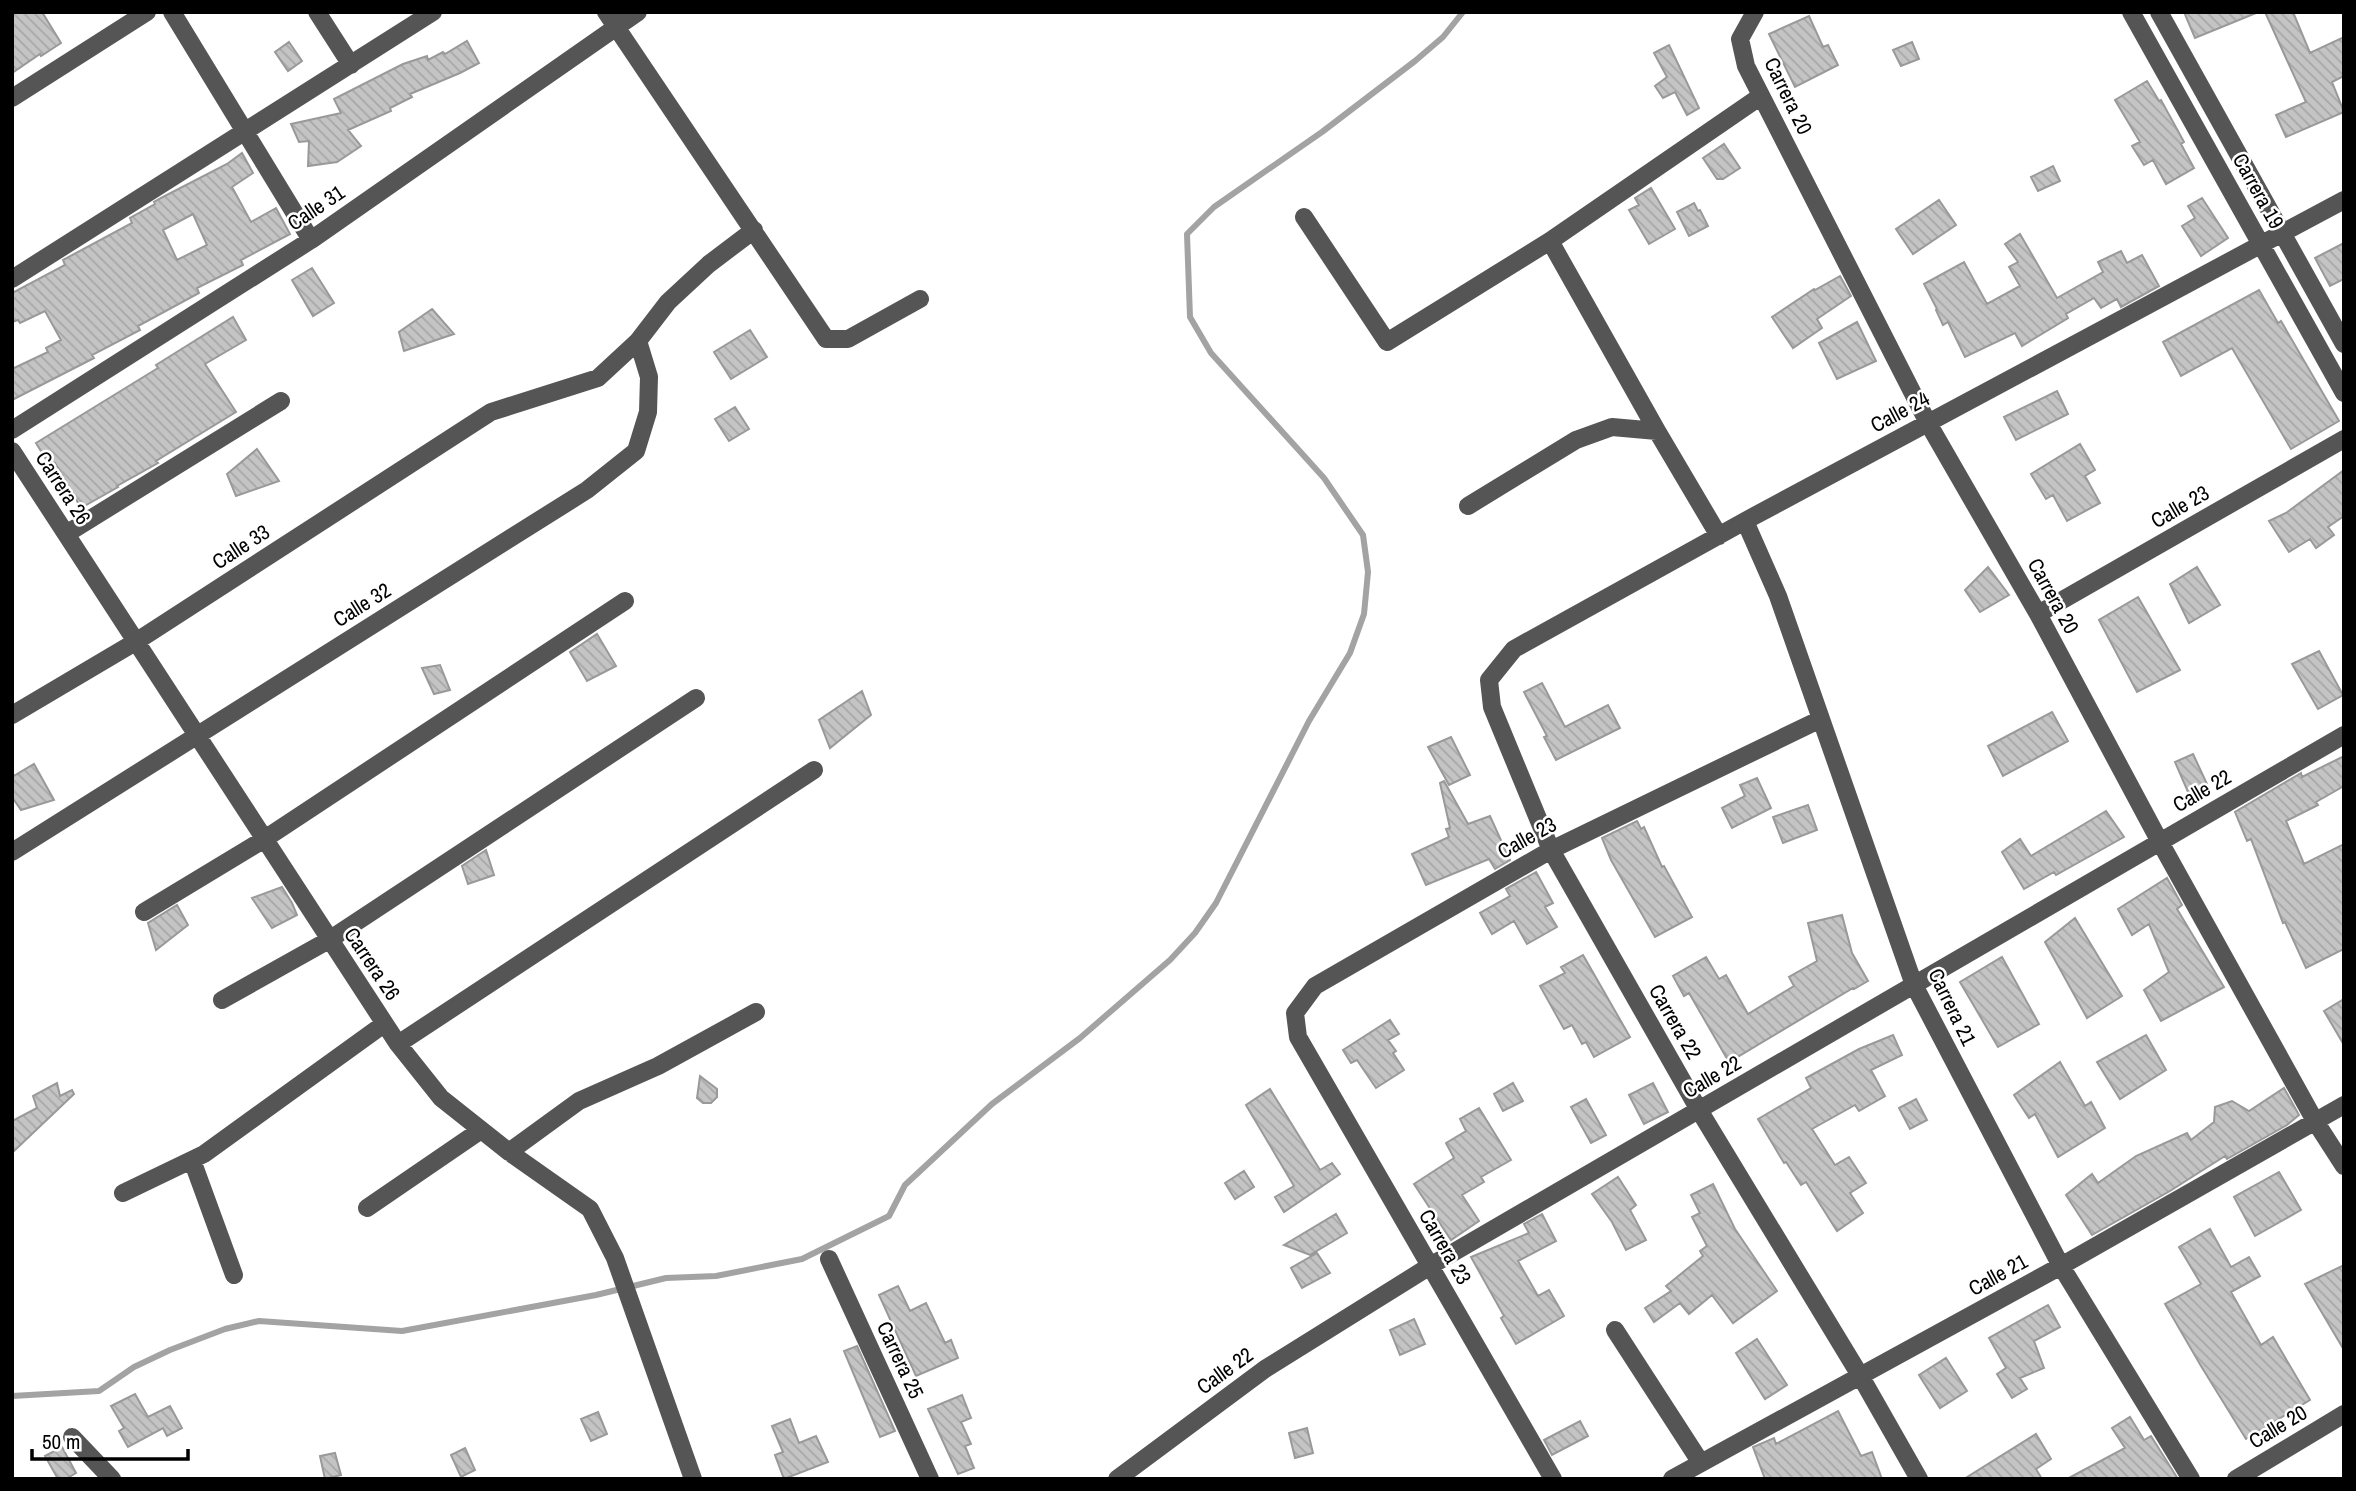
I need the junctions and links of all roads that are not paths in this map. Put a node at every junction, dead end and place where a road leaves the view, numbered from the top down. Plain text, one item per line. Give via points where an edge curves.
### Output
1 (147, 12) edge
2 (172, 12) edge
3 (317, 12) edge
4 (433, 12) edge
5 (638, 12) edge
6 (1755, 12) edge
7 (2131, 12) edge
8 (2159, 12) edge
9 (610, 20) edge
10 (351, 65) junction
11 (1761, 96) junction
12 (12, 98) edge
13 (246, 131) junction
14 (2344, 200) edge
15 (1304, 217) dead end
16 (754, 230) junction
17 (2280, 233) junction
18 (311, 240) junction
19 (1550, 242) junction
20 (2261, 244) junction
21 (12, 279) edge
22 (920, 299) dead end
23 (638, 341) junction
24 (2344, 344) edge
25 (2344, 393) edge
26 (281, 401) dead end
27 (1928, 423) junction
28 (12, 430) edge
29 (1657, 431) junction
30 (2344, 439) edge
31 (12, 452) edge
32 (1468, 506) dead end
33 (1745, 521) junction
34 (66, 534) junction
35 (1718, 536) junction
36 (625, 601) dead end
37 (2038, 614) junction
38 (137, 641) junction
39 (1489, 680) joint
40 (696, 698) dead end
41 (12, 715) edge
42 (1821, 719) junction
43 (2344, 735) edge
44 (197, 737) junction
45 (814, 770) dead end
46 (263, 840) junction
47 (2160, 842) junction
48 (1550, 850) junction
49 (12, 852) edge
50 (144, 912) dead end
51 (329, 940) junction
52 (1914, 985) junction
53 (222, 1000) dead end
54 (756, 1012) dead end
55 (384, 1024) junction
56 (1298, 1037) joint
57 (398, 1044) junction
58 (2344, 1105) edge
59 (1699, 1110) junction
60 (2315, 1121) junction
61 (481, 1130) junction
62 (509, 1152) junction
63 (192, 1160) junction
64 (2344, 1166) edge
65 (122, 1193) dead end
66 (367, 1208) dead end
67 (829, 1259) dead end
68 (1430, 1266) junction
69 (2061, 1266) junction
70 (234, 1275) dead end
71 (1615, 1330) dead end
72 (1861, 1377) junction
73 (2344, 1414) edge
74 (72, 1437) dead end
75 (1701, 1462) junction
76 (112, 1479) edge
77 (693, 1479) edge
78 (930, 1479) edge
79 (1116, 1479) edge
80 (1553, 1479) edge
81 (1672, 1479) edge
82 (1919, 1479) edge
83 (2191, 1479) edge
84 (2236, 1479) edge

1 - 12 street
2 - 13 street
3 - 10 street
4 - 10 street
5 - 9 street, Calle 31
6 - 11 street, Carrera 20 via 1740,39 1746,66
7 - 20 street, Carrera 19
8 - 17 street, Carrera 19
9 - 16 street
9 - 18 street, Calle 31
10 - 13 street
11 - 19 street
11 - 27 street, Carrera 20
13 - 18 street
13 - 21 street
14 - 17 street, Calle 24
15 - 19 street via 1387,342
16 - 22 street via 826,339 848,339
16 - 23 street, Calle 33 via 676,295
17 - 20 street, Calle 24
17 - 24 street, Carrera 19
18 - 28 street, Calle 31
19 - 29 street
20 - 25 street, Carrera 19
20 - 27 street, Calle 24
23 - 38 street, Calle 33 via 598,378 491,412
23 - 44 street, Calle 32 via 649,377 648,412 636,451 587,490
26 - 34 street
27 - 33 street, Calle 24
27 - 37 street, Carrera 20
29 - 32 street via 1612,427 1576,440
29 - 35 street
30 - 37 street, Calle 23
31 - 34 street, Carrera 26
33 - 35 street, Calle 24
33 - 42 street, Carrera 21 via 1778,596
34 - 38 street, Carrera 26
35 - 39 street, Calle 24 via 1514,649
36 - 46 street
37 - 47 street, Carrera 20
38 - 41 street, Calle 33
38 - 44 street, Carrera 26
39 - 48 street, Carrera 22 via 1492,706
40 - 51 street
42 - 48 street, Calle 23
42 - 52 street, Carrera 21
43 - 47 street, Calle 22
44 - 46 street, Carrera 26
44 - 49 street, Calle 32
45 - 57 street
46 - 50 street
46 - 51 street, Carrera 26
47 - 52 street, Calle 22
47 - 60 street, Carrera 20
48 - 56 street, Calle 23 via 1315,986 1295,1013
48 - 59 street, Carrera 22
51 - 53 street
51 - 55 street, Carrera 26
52 - 59 street, Calle 22
52 - 69 street, Carrera 21
54 - 62 street via 658,1066 579,1101
55 - 57 street, Carrera 26
55 - 63 street
56 - 68 street, Carrera 23
57 - 61 street, Carrera 26 via 441,1098
58 - 60 street, Calle 21
59 - 68 street, Calle 22
59 - 72 street, Carrera 22
60 - 64 street, Carrera 20
60 - 69 street, Calle 21
61 - 62 street, Carrera 26
61 - 66 street
62 - 77 street, Carrera 26 via 590,1209 615,1258
63 - 65 street
63 - 70 street
67 - 78 street, Carrera 25
68 - 79 street, Calle 22 via 1265,1369
68 - 80 street, Carrera 23
69 - 72 street, Calle 21
69 - 83 street, Carrera 21
71 - 75 street
72 - 75 street, Calle 21
72 - 82 street, Carrera 22
73 - 84 street, Calle 20
74 - 76 street
75 - 81 street, Calle 21

